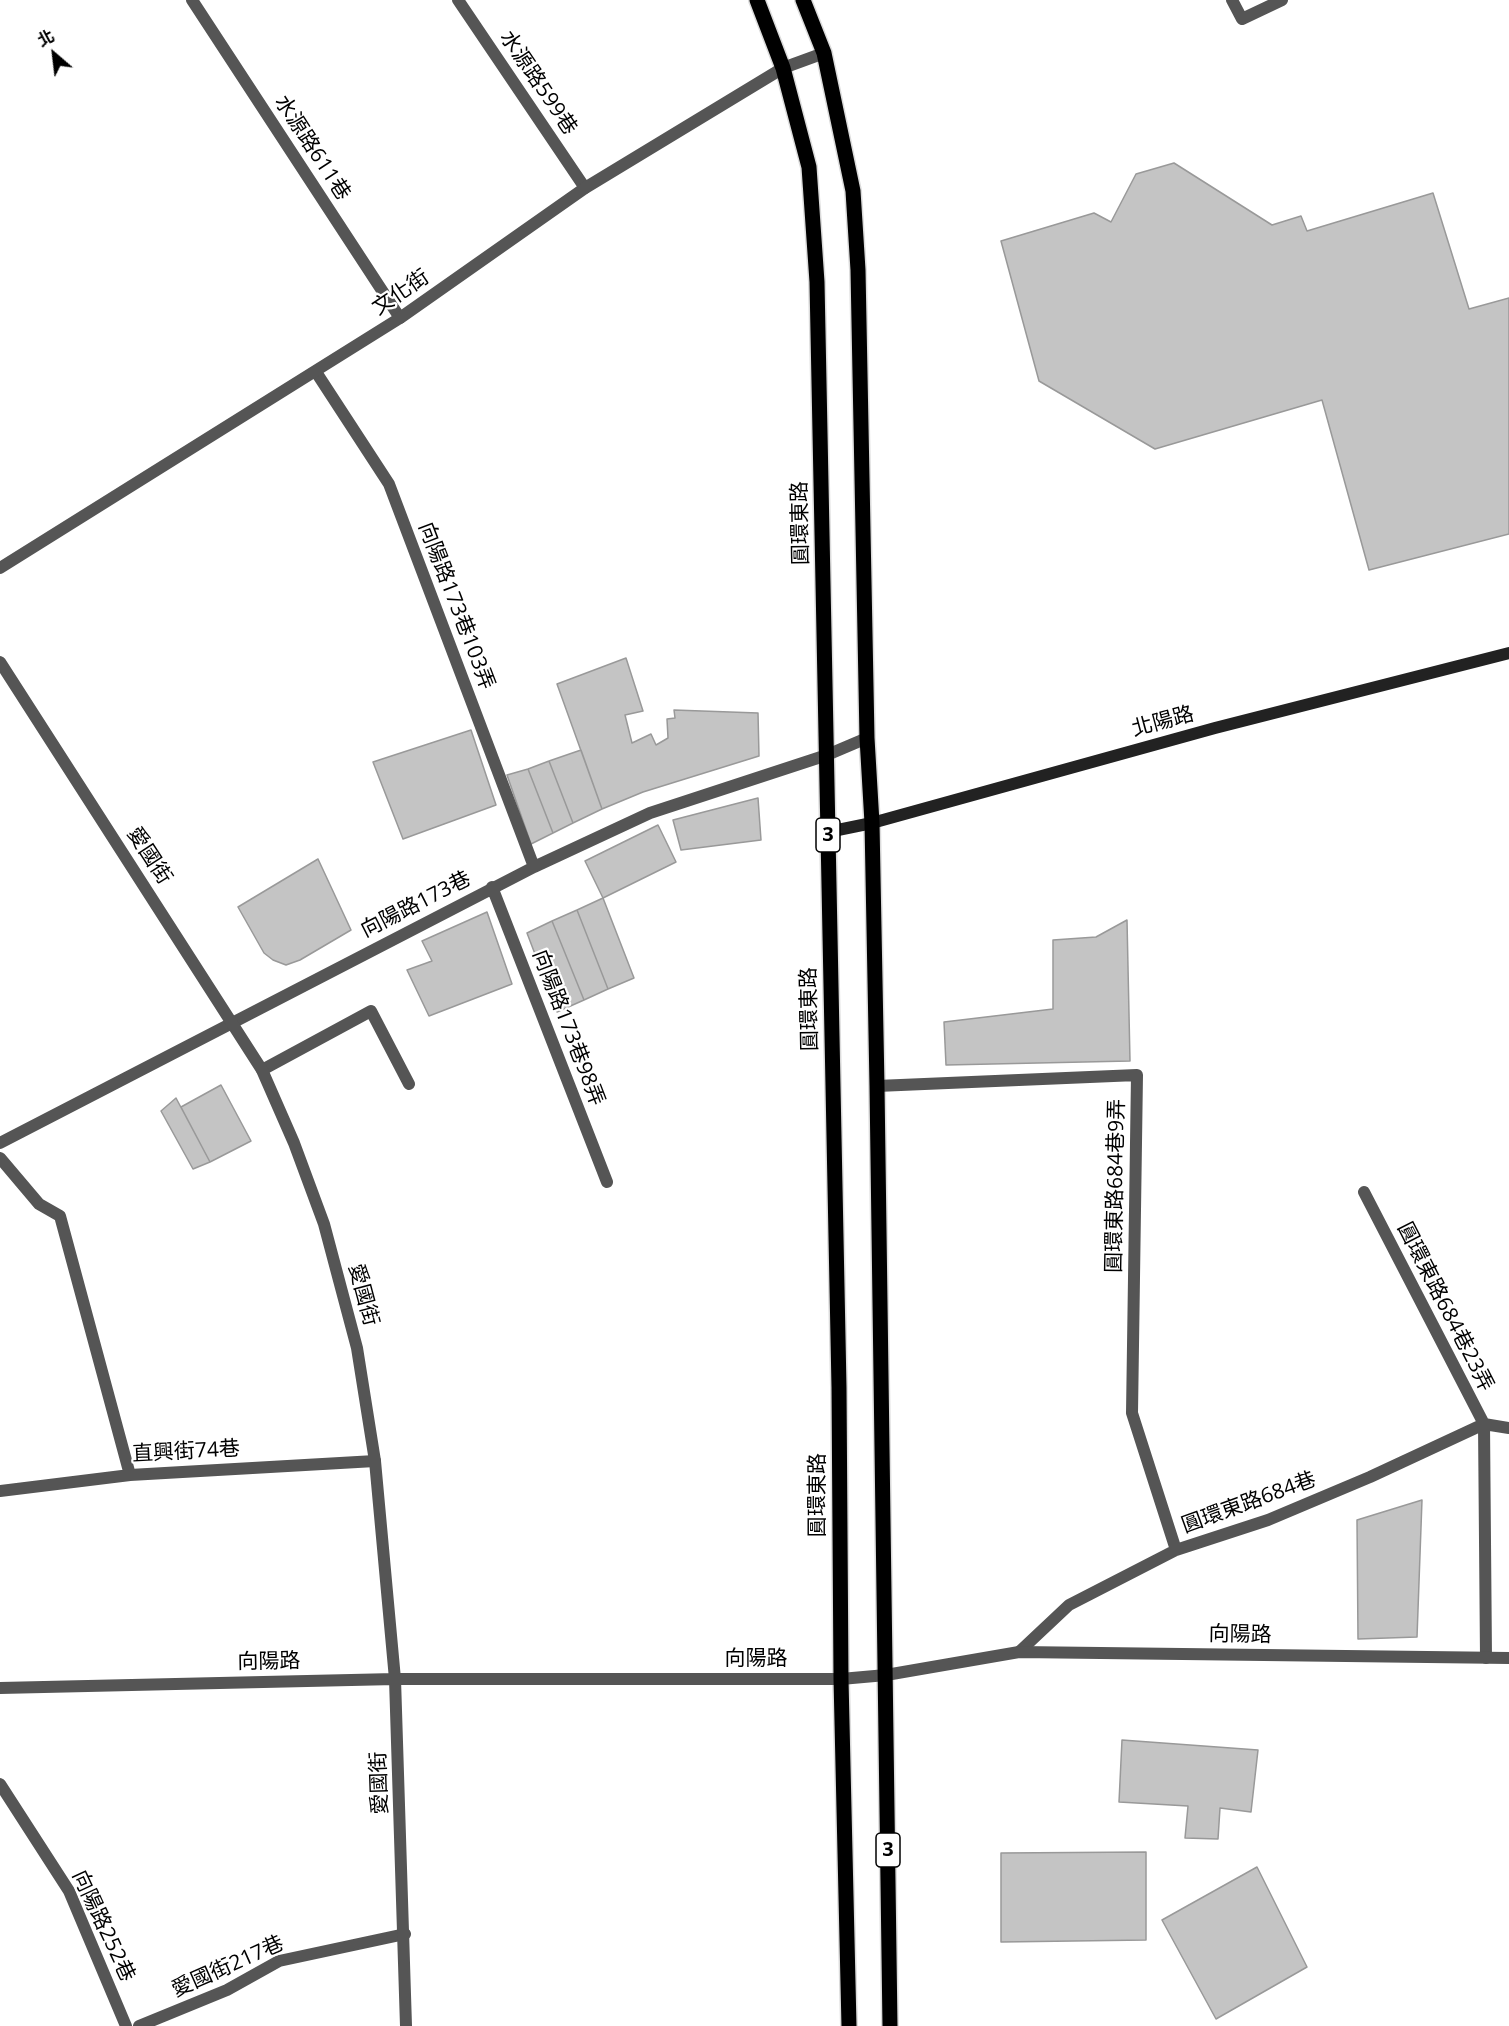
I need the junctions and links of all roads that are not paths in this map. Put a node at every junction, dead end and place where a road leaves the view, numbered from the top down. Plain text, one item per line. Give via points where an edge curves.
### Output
1 (192, 0) edge
2 (458, 0) edge
3 (757, 0) edge
4 (803, 0) edge
5 (1232, 0) edge
6 (1282, 0) edge
7 (824, 53) junction
8 (783, 68) junction
9 (585, 188) junction
10 (400, 318) junction
11 (316, 372) junction
12 (0, 568) edge
13 (1509, 653) edge
14 (0, 662) edge
15 (867, 738) junction
16 (827, 755) junction
17 (872, 823) junction
18 (828, 832) junction
19 (534, 867) junction
20 (492, 887) junction
21 (232, 1022) junction
22 (262, 1070) junction
23 (409, 1084) dead end
24 (877, 1086) junction
25 (0, 1143) edge
26 (0, 1158) edge
27 (607, 1182) dead end
28 (1364, 1192) dead end
29 (1484, 1424) junction
30 (1509, 1428) edge
31 (375, 1461) junction
32 (130, 1475) junction
33 (0, 1491) edge
34 (1176, 1551) junction
35 (1019, 1652) junction
36 (1486, 1658) junction
37 (1509, 1658) edge
38 (886, 1674) junction
39 (841, 1678) junction
40 (395, 1679) junction
41 (0, 1688) edge
42 (0, 1784) edge
43 (405, 1934) junction
44 (126, 2026) edge
45 (139, 2026) edge
46 (406, 2026) edge
47 (849, 2026) edge
48 (890, 2026) edge

1 - 10 street, 水源路611巷
2 - 9 street, 水源路599巷
3 - 8 main road, 圓環東路 / 3
4 - 7 main road, 3
5 - 6 street via 1242,19
7 - 8 street, 文化街
7 - 15 main road, 3 via 853,191 858,270
8 - 9 street, 文化街
8 - 16 main road, 圓環東路 / 3 via 809,167 817,282
9 - 10 street, 文化街
10 - 11 street, 文化街
11 - 12 street, 文化街
11 - 19 street, 向陽路173巷103弄 via 389,484
13 - 17 street, 北陽路 via 1215,728
14 - 21 street, 愛國街
15 - 16 street, 向陽路173巷
15 - 17 main road, 3
16 - 18 main road, 圓環東路 / 3
16 - 19 street, 向陽路173巷 via 650,813
17 - 18 street, 北陽路
17 - 24 main road, 3
18 - 39 main road, 圓環東路 / 3
19 - 20 street, 向陽路173巷
20 - 21 street, 向陽路173巷
20 - 27 street, 向陽路173巷98弄
21 - 22 street, 愛國街
21 - 25 street, 向陽路173巷
22 - 23 street via 371,1011
22 - 31 street, 愛國街 via 324,1224 357,1348
24 - 34 street, 圓環東路684巷9弄 via 1137,1075 1132,1413
24 - 38 main road, 3
26 - 32 street via 39,1204 60,1216
28 - 29 street, 圓環東路684巷23弄
29 - 30 street
29 - 34 street, 圓環東路684巷 via 1268,1520
29 - 36 street, 圓環東路684巷23弄
31 - 32 street, 直興街74巷
31 - 40 street, 愛國街
32 - 33 street, 直興街74巷
34 - 35 street, 圓環東路684巷 via 1070,1605
35 - 36 street, 向陽路
35 - 38 street, 向陽路
36 - 37 street, 向陽路
38 - 39 street, 向陽路
38 - 48 main road, 3
39 - 40 street, 向陽路
39 - 47 main road, 圓環東路 / 3
40 - 41 street, 向陽路
40 - 43 street, 愛國街
42 - 44 street, 向陽路252巷 via 69,1891
43 - 45 street, 愛國街217巷 via 279,1961 227,1990
43 - 46 street, 愛國街

